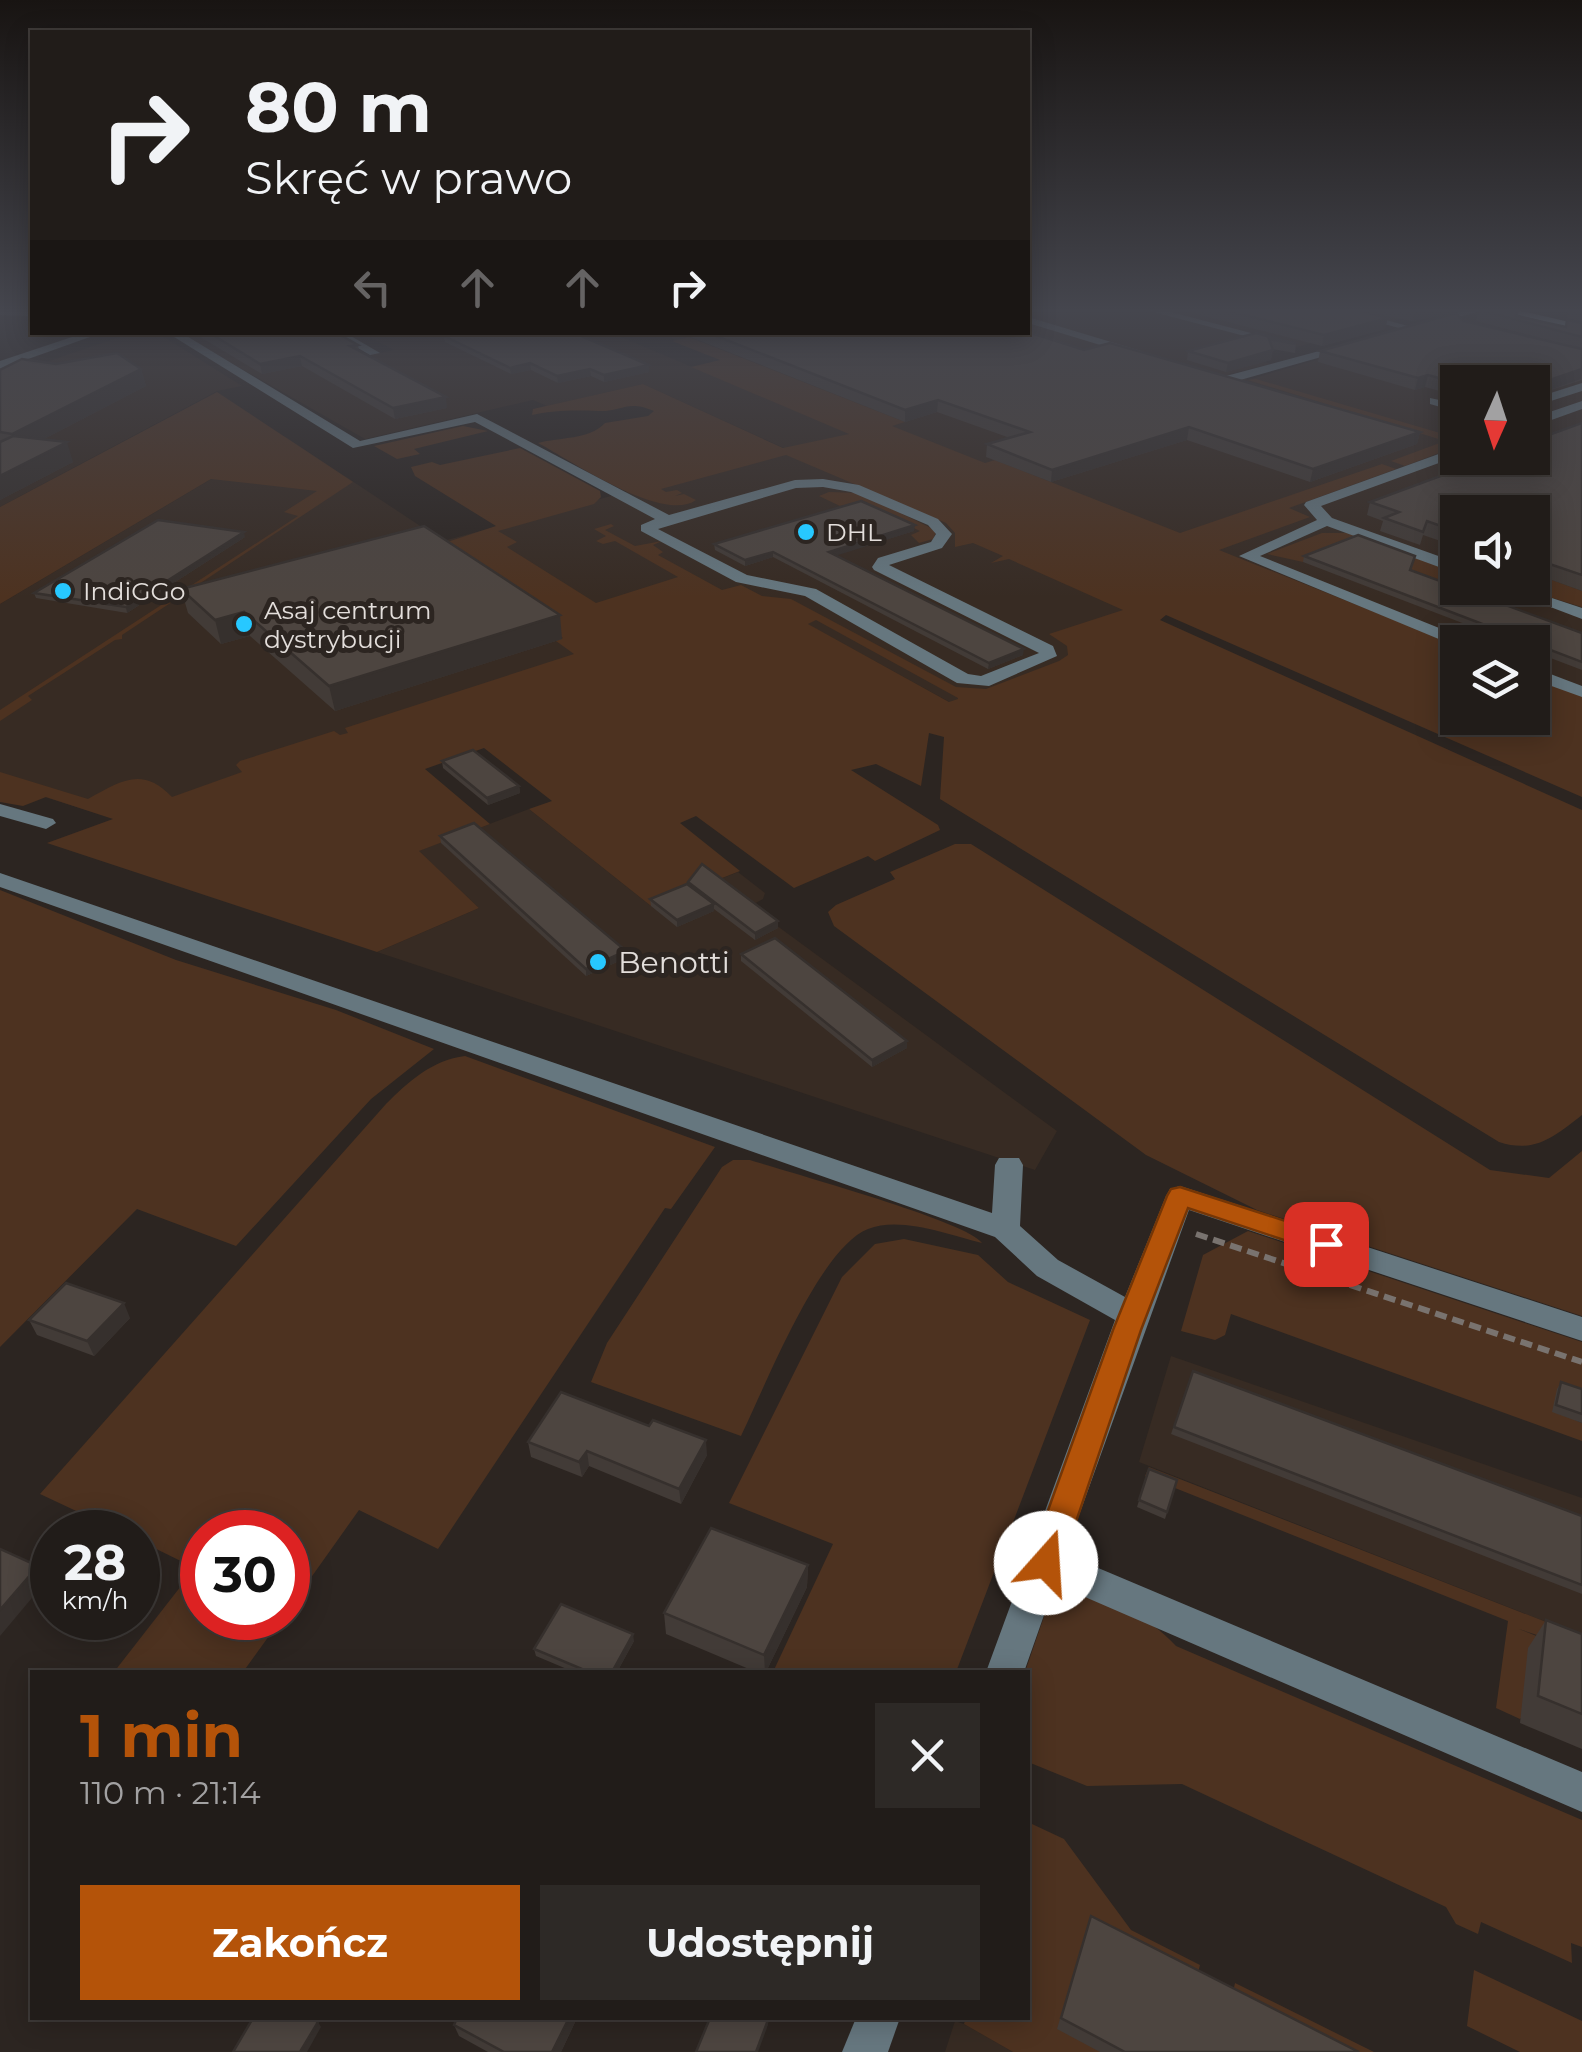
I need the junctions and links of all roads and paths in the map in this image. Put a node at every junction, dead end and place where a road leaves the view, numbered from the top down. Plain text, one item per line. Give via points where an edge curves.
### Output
1 (294, 406) edge
2 (1580, 406) edge
3 (1550, 417) edge
4 (1440, 458) edge
5 (668, 520) junction
6 (1327, 521) junction
7 (1440, 562) edge
8 (1550, 603) edge
9 (1582, 614) edge
10 (1440, 635) edge
11 (1550, 679) edge
12 (1582, 692) edge
13 (0, 810) edge
14 (46, 823) dead end
15 (0, 880) edge
16 (1008, 1166) dead end
17 (1174, 1210) junction
18 (1005, 1229) junction
19 (1133, 1314) junction
20 (1582, 1329) edge
21 (1582, 1362) edge
22 (1046, 1563) junction
23 (1006, 1670) edge
24 (1582, 1792) edge
25 (877, 2020) edge
26 (865, 2052) edge

1 - 5 street via 358,444 477,418
2 - 3 street
4 - 6 street via 1311,505
5 - 5 street via 795,484 854,488 933,522 944,534 937,545 880,566 1048,656 970,681 810,592 742,578 646,528
6 - 7 street
6 - 10 street via 1246,556
8 - 9 street
11 - 12 street
13 - 14 street
15 - 18 street
16 - 18 street
17 - 19 street
17 - 20 street
17 - 21 path
18 - 19 street via 1022,1250
19 - 22 street
22 - 23 street
22 - 24 street
25 - 26 street

